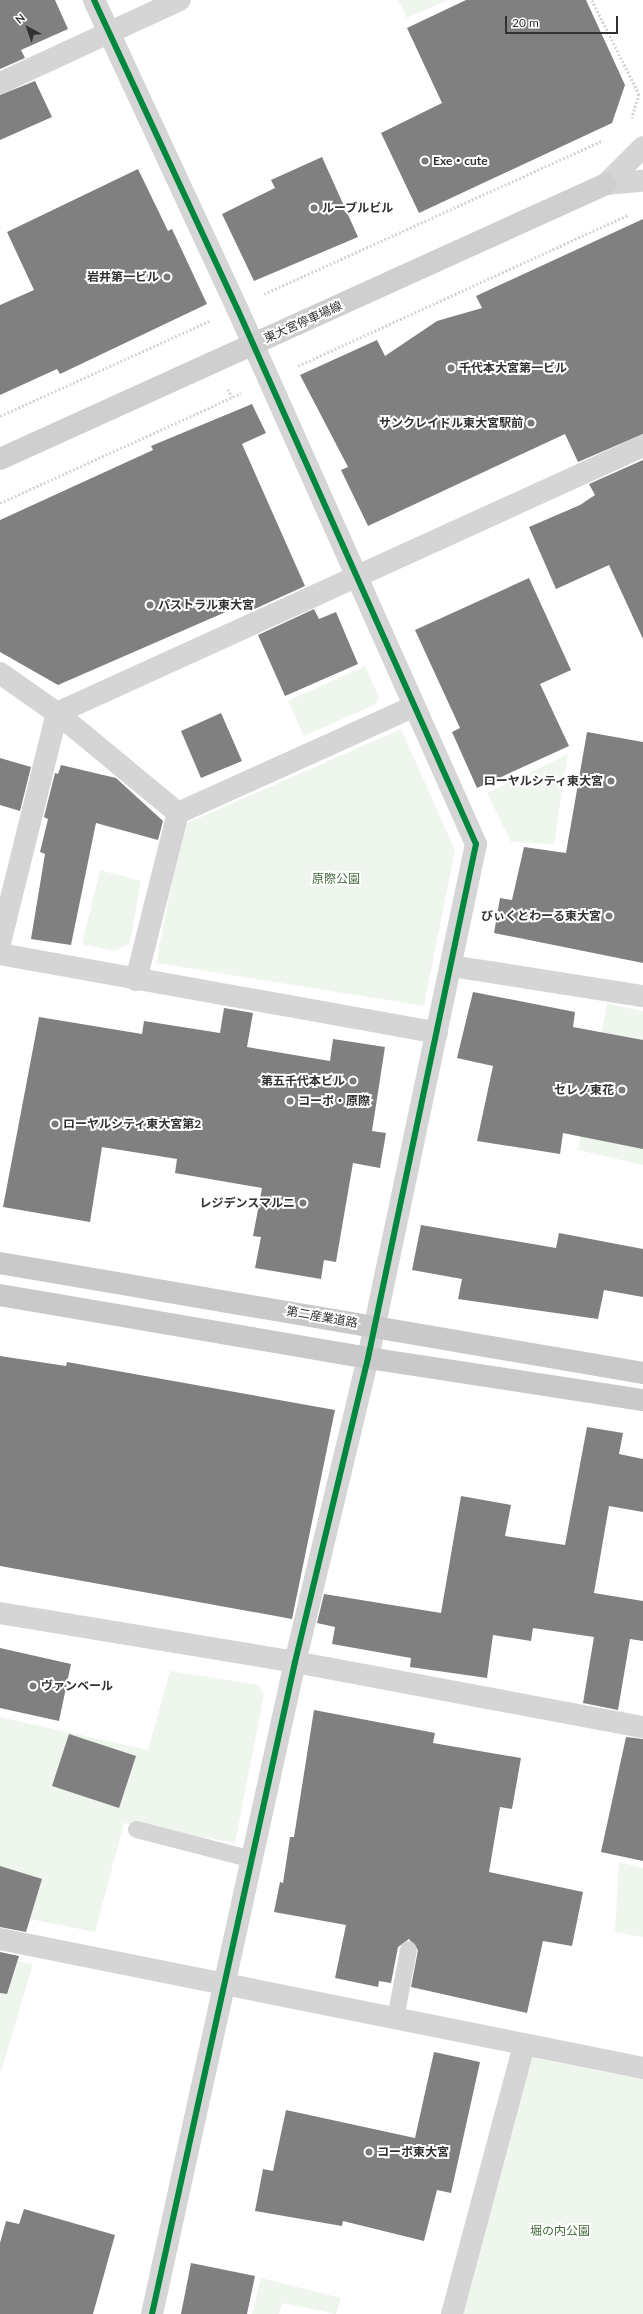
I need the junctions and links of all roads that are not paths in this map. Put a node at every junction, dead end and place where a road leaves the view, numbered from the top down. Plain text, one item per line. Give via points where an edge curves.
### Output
1 (94, 0) edge
2 (180, 0) edge
3 (109, 33) junction
4 (0, 83) edge
5 (643, 147) edge
6 (643, 180) edge
7 (606, 184) junction
8 (252, 345) junction
9 (643, 446) edge
10 (0, 459) edge
11 (355, 579) junction
12 (0, 673) edge
13 (413, 707) junction
14 (57, 713) junction
15 (178, 814) junction
16 (0, 943) edge
17 (0, 954) edge
18 (451, 966) junction
19 (136, 980) junction
20 (643, 996) edge
21 (437, 1033) junction
22 (0, 1263) edge
23 (0, 1295) edge
24 (374, 1326) junction
25 (368, 1358) junction
26 (643, 1373) edge
27 (643, 1400) edge
28 (0, 1612) edge
29 (295, 1662) junction
30 (643, 1727) edge
31 (136, 1829) dead end
32 (252, 1859) junction
33 (0, 1939) edge
34 (408, 1949) dead end
35 (224, 1984) junction
36 (395, 2018) junction
37 (524, 2045) junction
38 (643, 2068) edge
39 (152, 2314) edge
40 (452, 2314) edge

1 - 3 street
2 - 3 street
3 - 4 street
3 - 8 street
5 - 7 street
6 - 7 street
7 - 8 main road, 東大宮停車場線
8 - 10 main road, 東大宮停車場線
8 - 11 street
9 - 11 street
11 - 13 street
11 - 14 street
12 - 14 street
13 - 15 street
13 - 18 street via 476,844
14 - 15 street
14 - 16 street
15 - 19 street
17 - 19 street
18 - 20 street
18 - 21 street
19 - 21 street
21 - 24 street
22 - 24 main road, 第二産業道路
23 - 25 main road
24 - 25 street
24 - 26 main road, 第二産業道路
25 - 27 main road
25 - 29 street
28 - 29 street
29 - 30 street
29 - 32 street
31 - 32 lane
32 - 35 street
33 - 35 street
34 - 36 lane
35 - 36 street
35 - 39 street
36 - 37 street
37 - 38 street
37 - 40 street

